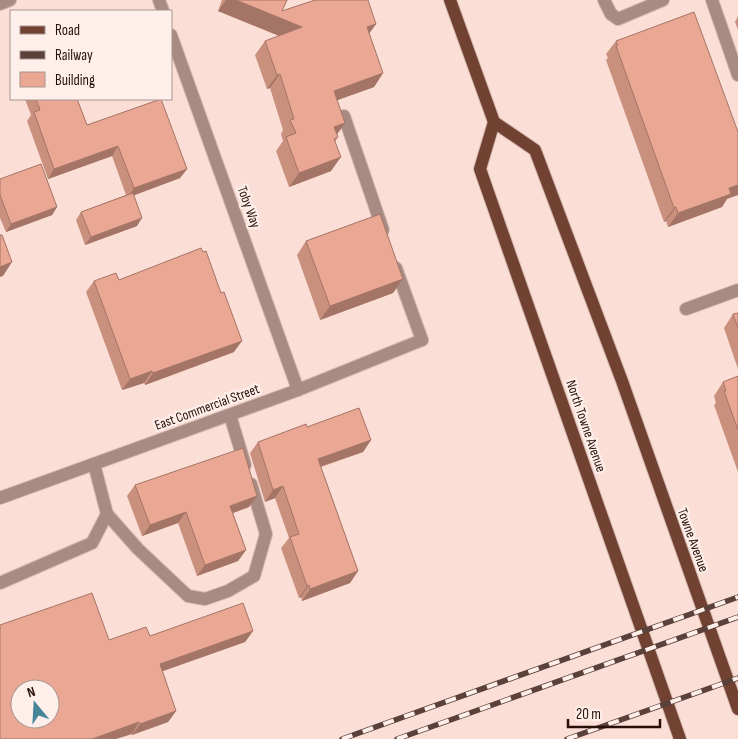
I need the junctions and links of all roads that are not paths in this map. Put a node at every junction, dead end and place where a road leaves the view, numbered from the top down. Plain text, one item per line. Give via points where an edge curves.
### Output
1 (10, 0) edge
2 (450, 0) edge
3 (604, 0) edge
4 (663, 0) edge
5 (712, 0) edge
6 (0, 4) edge
7 (172, 38) edge
8 (738, 75) edge
9 (344, 116) edge
10 (494, 122) junction
11 (738, 290) edge
12 (686, 309) dead end
13 (298, 390) junction
14 (230, 415) junction
15 (94, 464) junction
16 (0, 498) edge
17 (107, 514) junction
18 (0, 583) edge
19 (738, 709) edge
20 (680, 739) edge

1 - 6 street
2 - 10 main road
3 - 4 street via 611,14 618,19
5 - 8 street
7 - 13 street, Toby Way
9 - 13 street, East Commercial Street via 422,340
10 - 19 main road, Towne Avenue via 535,150 622,381
10 - 20 main road, North Towne Avenue via 480,170
11 - 12 street
13 - 14 street, East Commercial Street
14 - 15 street, East Commercial Street
14 - 17 street via 266,534 254,576 228,591 205,599 188,596 138,549
15 - 16 street, East Commercial Street
15 - 17 street
17 - 18 street via 92,543

